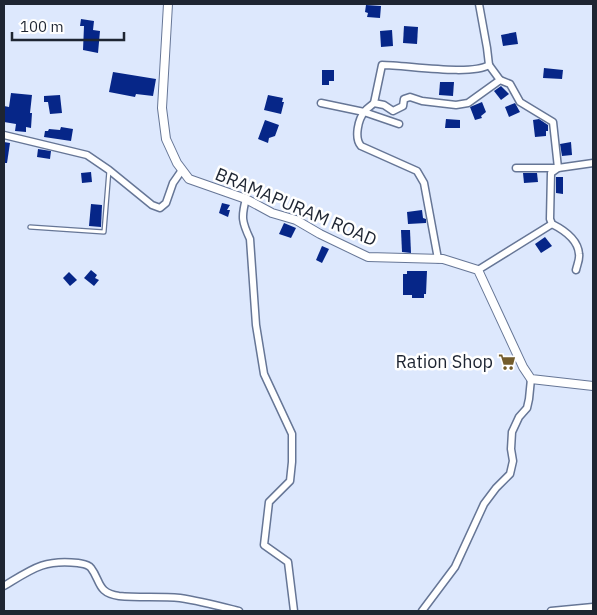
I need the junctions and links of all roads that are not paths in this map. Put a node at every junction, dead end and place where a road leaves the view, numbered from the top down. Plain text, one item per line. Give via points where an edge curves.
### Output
1 (168, 4) edge
2 (479, 4) edge
3 (488, 65) junction
4 (500, 80) junction
5 (321, 103) dead end
6 (374, 103) junction
7 (364, 112) junction
8 (398, 124) dead end
9 (4, 135) edge
10 (593, 163) edge
11 (516, 168) dead end
12 (558, 168) junction
13 (109, 170) junction
14 (182, 170) junction
15 (246, 199) junction
16 (552, 224) junction
17 (30, 227) dead end
18 (438, 259) junction
19 (478, 270) junction
20 (576, 270) dead end
21 (531, 378) junction
22 (593, 386) edge
23 (4, 586) edge
24 (593, 607) edge
25 (239, 611) edge
26 (294, 611) edge
27 (422, 611) edge
28 (551, 611) edge

1 - 14 street, BRAMAPURAM ROAD via 162,108 166,139
2 - 3 street
3 - 4 street
3 - 6 street via 482,69 448,70 382,65
4 - 6 street via 468,103 456,105 410,97 393,111
4 - 12 street via 510,84 520,102 553,122
5 - 7 street
6 - 7 street
7 - 8 street
7 - 18 street via 357,134 361,146 417,171 424,183
9 - 13 street via 79,152
10 - 12 street
11 - 12 street
12 - 16 street via 551,173
13 - 14 street via 160,208 166,203
13 - 17 lane via 104,232
14 - 15 street, BRAMAPURAM ROAD via 189,179
15 - 18 street, BRAMAPURAM ROAD via 272,213 296,220 368,257
15 - 26 street via 243,225 250,239 259,350 266,378 292,434 290,481 269,502 264,545 288,562
16 - 19 street
16 - 20 street via 566,231 576,243 580,254
18 - 19 street, BRAMAPURAM ROAD
19 - 21 street
21 - 22 street
21 - 27 street via 527,408 512,432 510,474 484,504 455,567
23 - 25 street via 34,567 48,563 76,563 91,567 101,588 112,594 179,598
24 - 28 street

